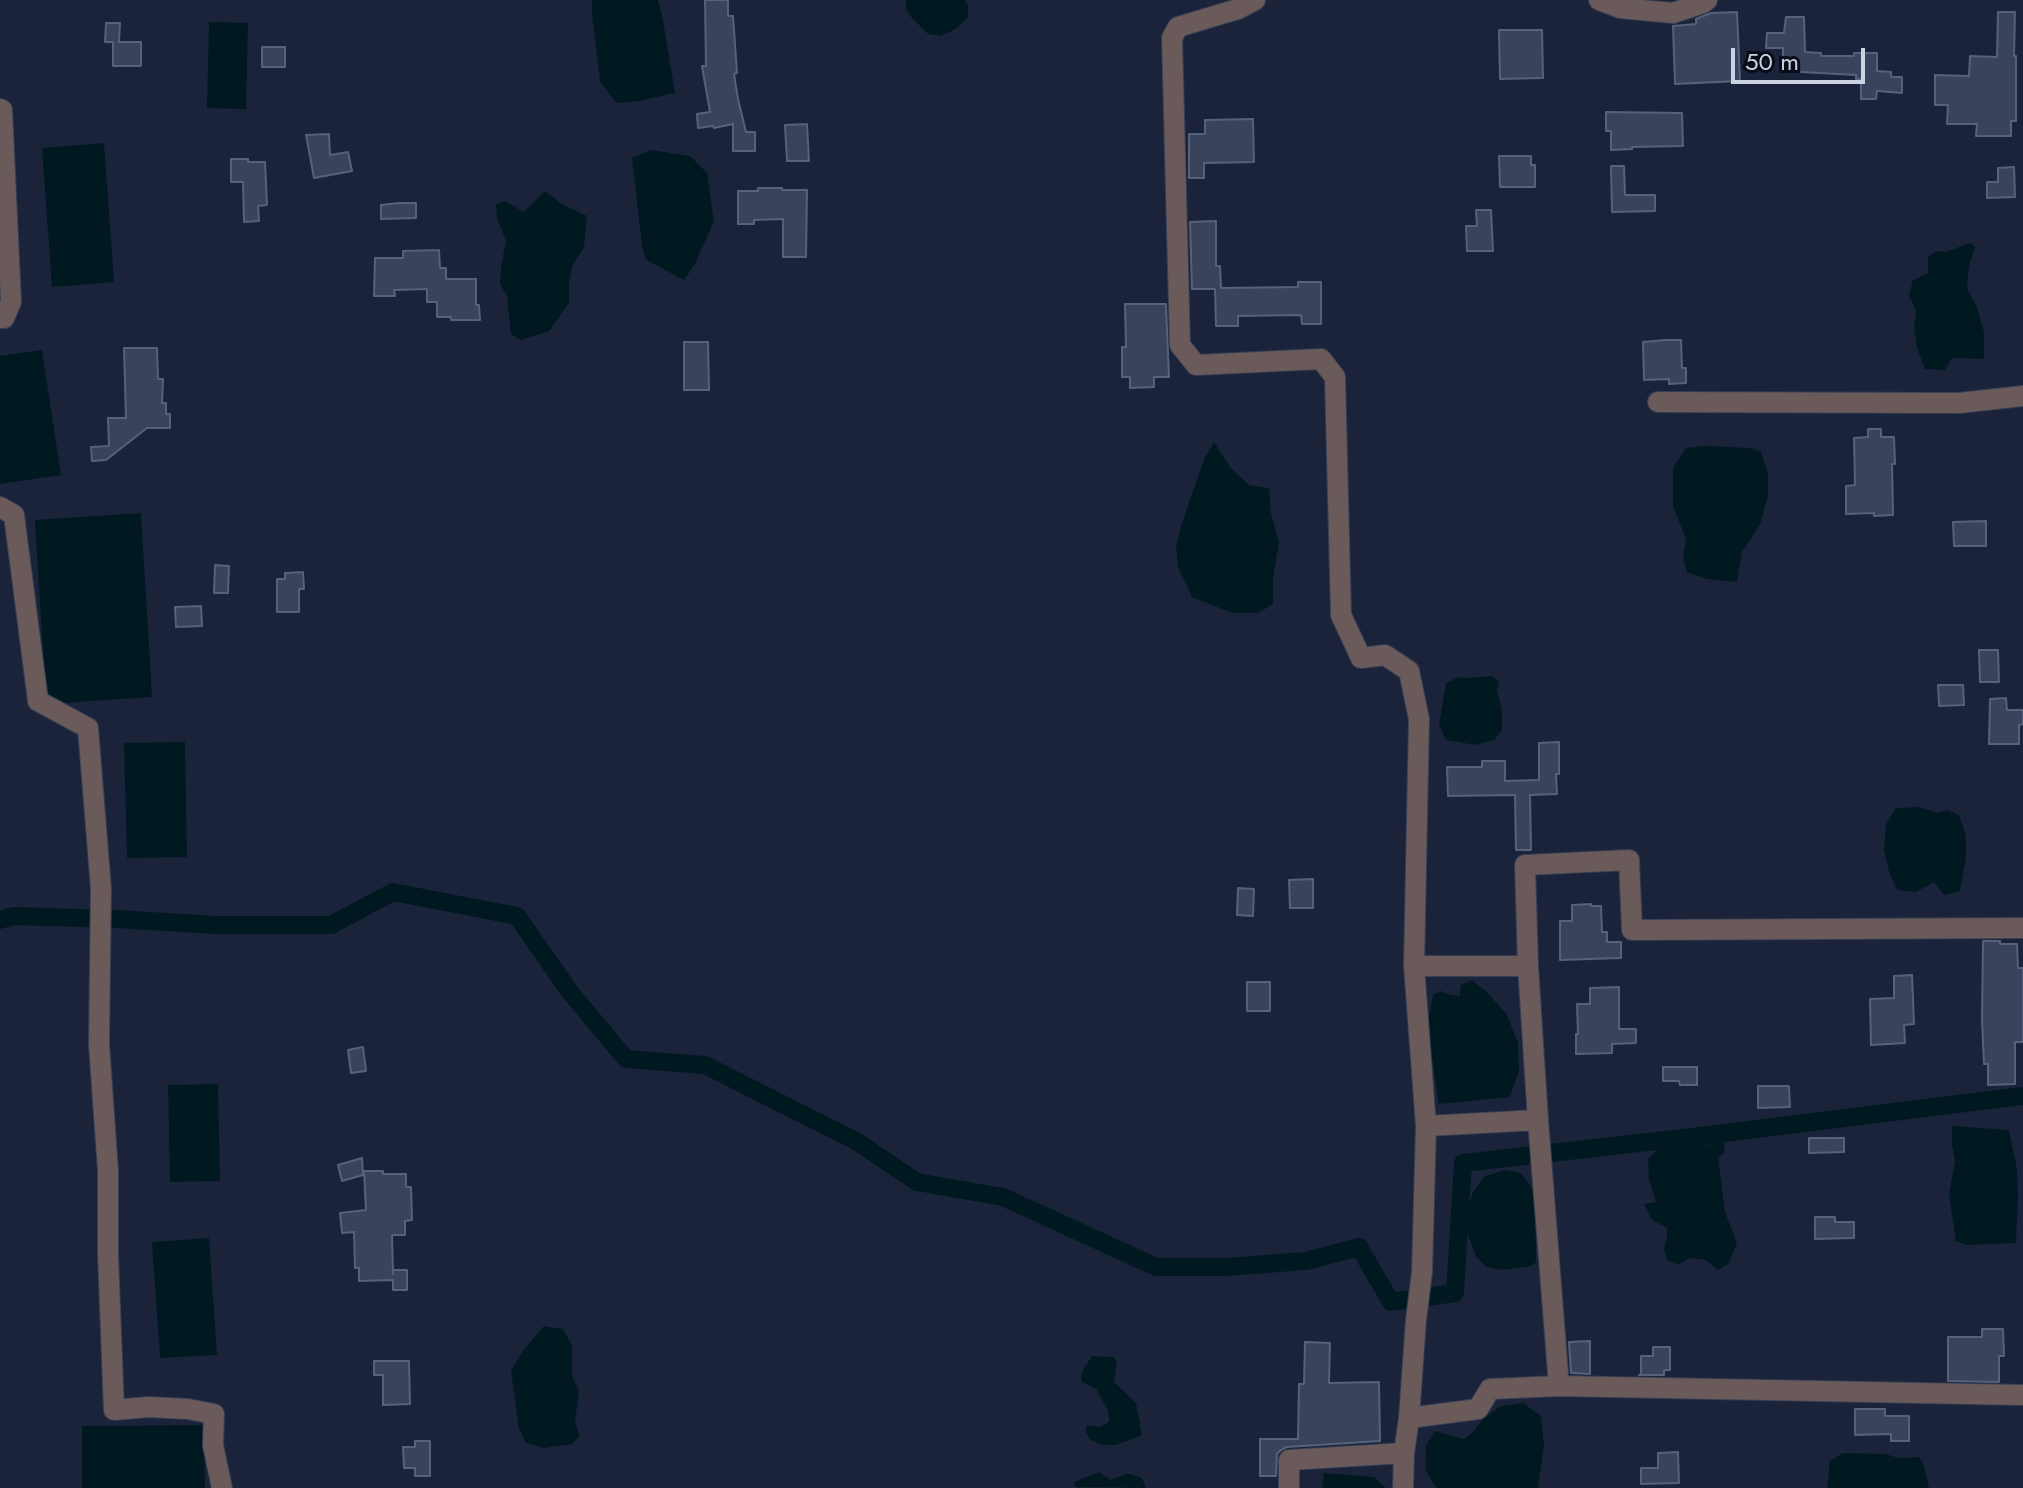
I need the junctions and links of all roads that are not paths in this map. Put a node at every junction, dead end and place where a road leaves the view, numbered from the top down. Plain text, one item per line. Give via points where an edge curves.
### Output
1 (1255, 0) edge
2 (1599, 0) edge
3 (1707, 0) edge
4 (0, 109) edge
5 (0, 318) edge
6 (2023, 396) edge
7 (1658, 402) dead end
8 (0, 507) edge
9 (2023, 928) edge
10 (1414, 966) junction
11 (1528, 966) junction
12 (1538, 1120) junction
13 (1426, 1126) junction
14 (1559, 1386) junction
15 (2023, 1395) edge
16 (1409, 1418) junction
17 (1404, 1453) junction
18 (222, 1488) edge
19 (1289, 1488) edge
20 (1403, 1488) edge

1 - 10 street via 1178,27 1172,38 1180,345 1196,365 1321,359 1335,377 1341,615 1361,658 1385,655 1409,671 1419,719
2 - 3 street via 1620,8 1673,13
4 - 5 street via 11,302
6 - 7 street via 1959,403
8 - 18 street via 14,515 38,701 88,728 101,889 99,1044 114,1410 175,1408 214,1414 213,1445
9 - 11 street via 1632,930 1629,860 1525,865
10 - 11 street
10 - 13 street
11 - 12 street
12 - 13 street
12 - 14 street
13 - 16 street via 1422,1272
14 - 15 street
14 - 16 street via 1490,1389 1478,1409
16 - 17 street
17 - 19 street via 1289,1460
17 - 20 street

